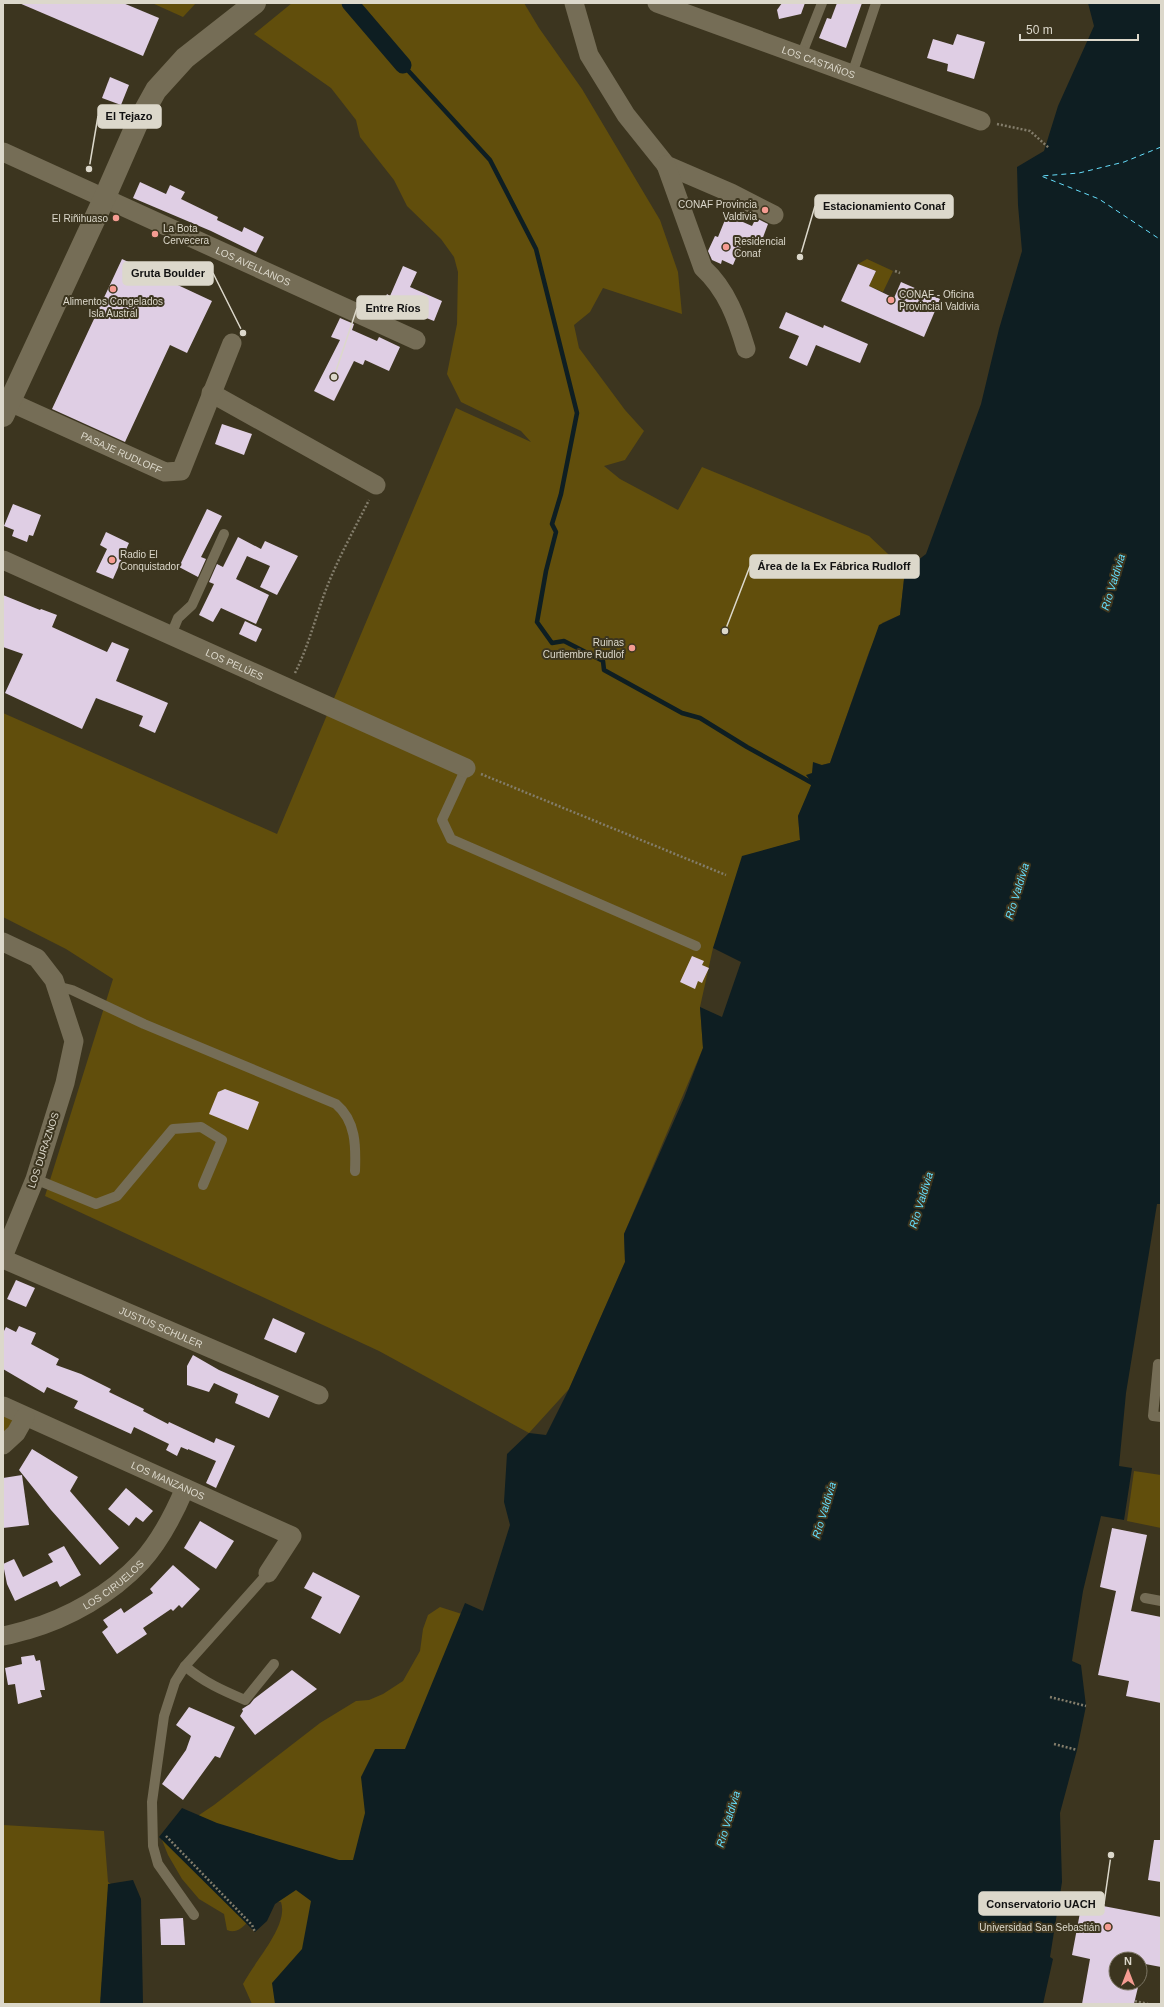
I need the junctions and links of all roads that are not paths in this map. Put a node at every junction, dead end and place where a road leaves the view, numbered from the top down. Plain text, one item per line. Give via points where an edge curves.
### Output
1 (255, 3) edge
2 (574, 3) edge
3 (657, 3) edge
4 (822, 3) edge
5 (876, 3) edge
6 (801, 56) junction
7 (852, 74) junction
8 (981, 121) road end
9 (3, 152) edge
10 (666, 165) junction
11 (104, 199) junction
12 (774, 215) dead end
13 (416, 340) dead end
14 (232, 344) dead end
15 (746, 349) dead end
16 (211, 393) junction
17 (5, 405) edge
18 (376, 485) road end
19 (224, 534) dead end
20 (3, 560) edge
21 (171, 635) junction
22 (466, 768) joint
23 (3, 942) edge
24 (696, 946) dead end
25 (56, 986) junction
26 (355, 1171) dead end
27 (35, 1179) junction
28 (203, 1185) dead end
29 (3, 1258) edge
30 (1161, 1365) edge
31 (1158, 1390) edge
32 (318, 1395) dead end
33 (3, 1406) edge
34 (25, 1417) junction
35 (1161, 1417) edge
36 (3, 1446) edge
37 (185, 1488) junction
38 (268, 1573) joint
39 (1145, 1598) dead end
40 (1161, 1601) edge
41 (3, 1636) edge
42 (274, 1664) dead end
43 (185, 1666) junction
44 (194, 1915) dead end

1 - 11 street via 185,58 156,90 136,126
2 - 10 street via 589,55 626,115
3 - 6 street, LOS CASTAÑOS
4 - 6 lane
5 - 7 lane
6 - 7 street, LOS CASTAÑOS
7 - 8 street, LOS CASTAÑOS
9 - 11 street, LOS AVELLANOS
10 - 12 street
10 - 15 street via 703,268 713,278 736,316
11 - 13 street, LOS AVELLANOS
11 - 17 street
14 - 16 street, PASAJE RUDLOFF
16 - 17 street, PASAJE RUDLOFF via 181,471 165,472
16 - 18 street
19 - 21 lane via 192,605 178,618
20 - 21 street, LOS PELÚES
21 - 22 street, LOS PELÚES
22 - 24 lane via 442,820 451,839
23 - 25 street via 37,958
25 - 26 lane via 72,990 144,1024 336,1104 346,1114 353,1130 356,1146
25 - 27 street, LOS DURAZNOS via 74,1041 65,1083
27 - 28 lane via 96,1204 117,1196 173,1129 201,1127 222,1140
27 - 29 street, LOS DURAZNOS
29 - 32 street, JUSTUS SCHULER
30 - 31 lane via 1158,1364
31 - 35 lane via 1153,1416
33 - 34 street, LOS MANZANOS
34 - 36 street via 16,1433
34 - 37 street, LOS MANZANOS
37 - 38 street, LOS MANZANOS via 292,1536
37 - 41 street, LOS CIRUELOS via 156,1542 141,1562 119,1582 81,1609 43,1626
38 - 43 lane
39 - 40 lane
42 - 43 lane via 245,1700 213,1686
43 - 44 lane via 175,1682 164,1716 152,1802 153,1846 158,1864

